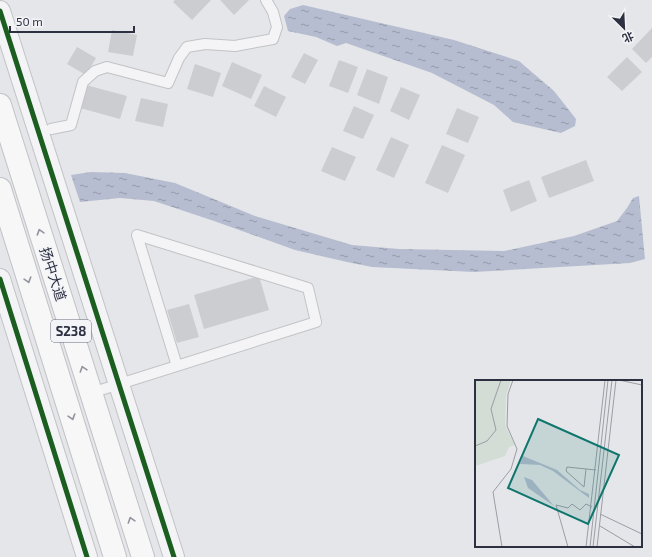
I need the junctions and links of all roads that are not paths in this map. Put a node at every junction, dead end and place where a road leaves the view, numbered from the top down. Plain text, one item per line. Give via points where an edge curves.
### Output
1 (266, 0) edge
2 (0, 11) edge
3 (2, 115) edge
4 (45, 130) junction
5 (0, 189) edge
6 (0, 279) edge
7 (177, 366) junction
8 (119, 384) junction
9 (91, 393) junction
10 (87, 557) edge
11 (115, 557) edge
12 (143, 557) edge
13 (174, 557) edge

1 - 4 lane via 277,27 274,39 235,46 205,44 187,47 168,82 107,67 95,71 84,82 72,125
2 - 4 street
3 - 4 street
9 -> 3 main road, 扬中大道 / S238
4 - 8 street
5 -> 11 main road, 扬中大道 / S238
6 - 10 street
7 - 7 lane via 137,235 308,288 316,322
7 - 8 lane
8 - 9 lane
8 - 13 street
12 -> 9 main road, 扬中大道 / S238

